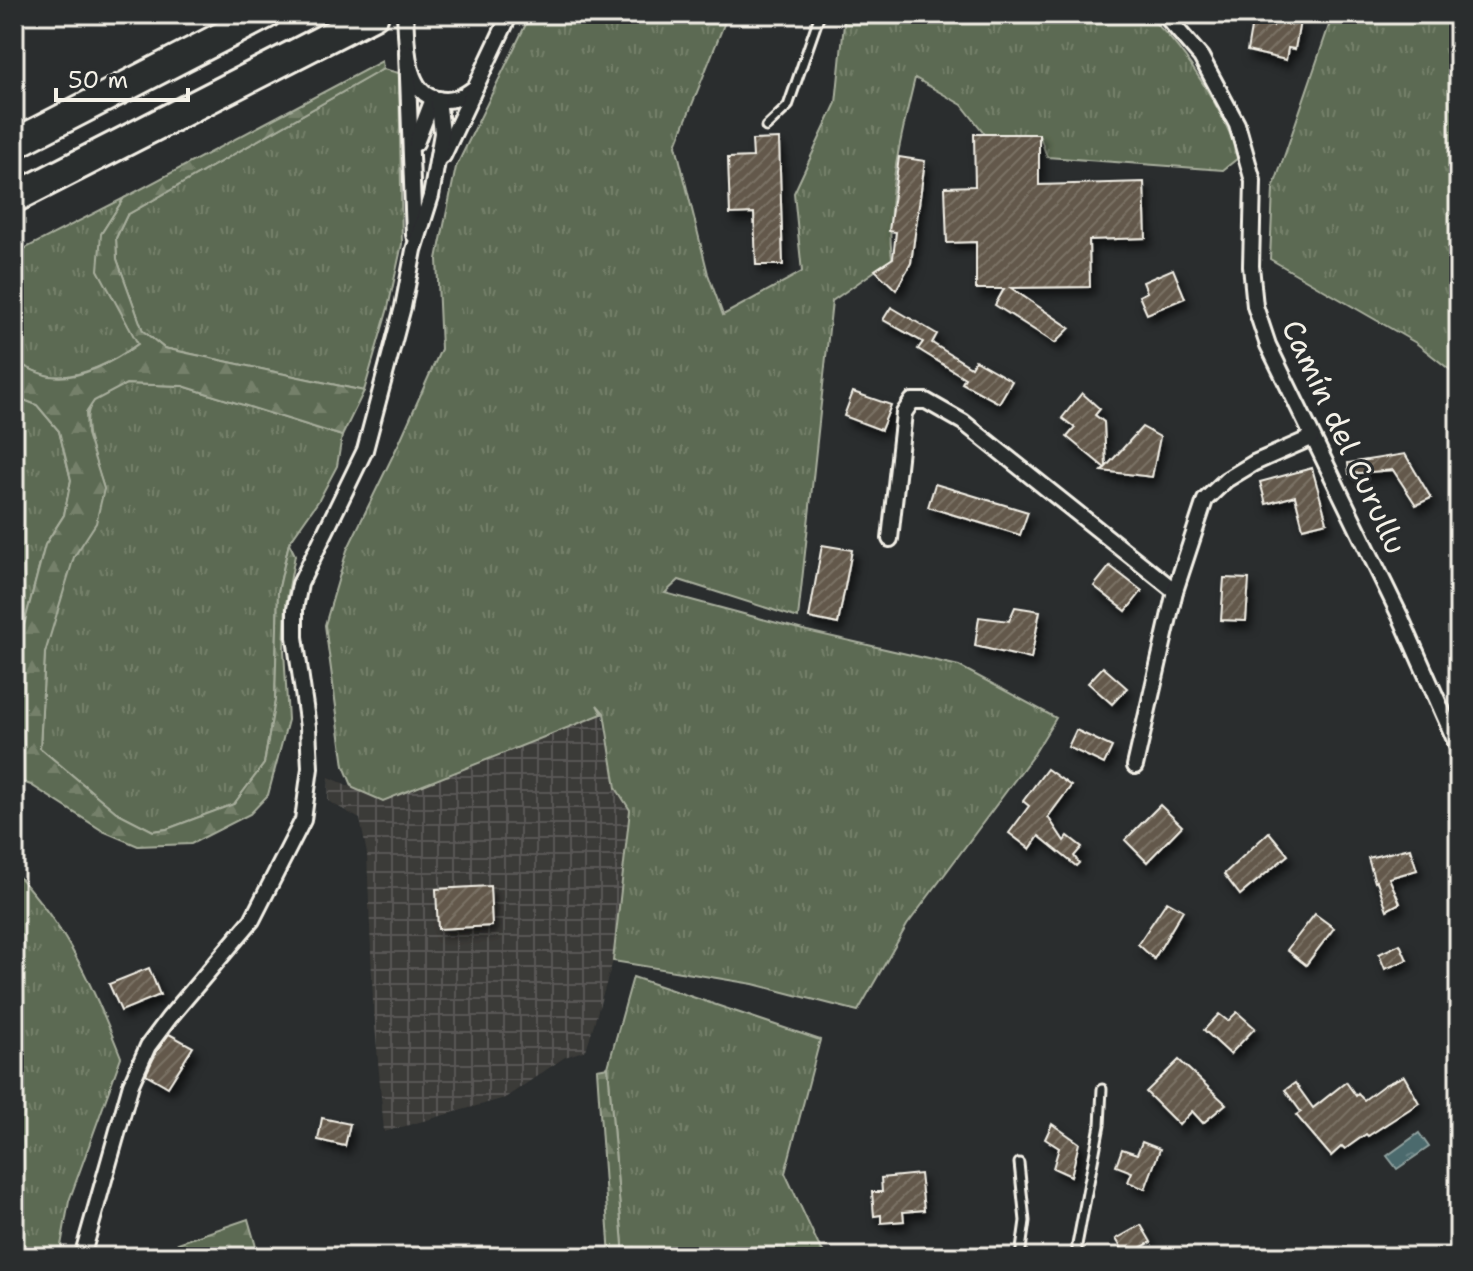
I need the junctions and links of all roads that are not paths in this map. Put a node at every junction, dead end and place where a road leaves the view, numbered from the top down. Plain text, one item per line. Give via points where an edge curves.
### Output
1 (266, 14) edge
2 (374, 14) edge
3 (405, 14) edge
4 (510, 14) edge
5 (820, 14) edge
6 (1164, 14) edge
7 (407, 52) junction
8 (476, 86) junction
9 (435, 99) junction
10 (766, 127) dead end
11 (14, 144) edge
12 (413, 158) junction
13 (436, 171) junction
14 (14, 198) edge
15 (414, 250) junction
16 (1311, 438) junction
17 (890, 539) dead end
18 (1175, 591) junction
19 (1459, 749) edge
20 (1135, 766) dead end
21 (1102, 1089) dead end
22 (1019, 1163) dead end
23 (82, 1257) edge
24 (1020, 1257) edge
25 (1077, 1257) edge

1 - 11 highway
2 - 14 highway
3 - 7 street
4 - 8 street
5 - 10 lane via 788,106
6 - 16 street, Camín del Curullu via 1201,57 1237,124 1253,181 1255,306
7 - 9 street via 419,89
7 - 12 street
8 - 9 street via 451,101
8 - 13 street
9 - 12 street via 419,129
9 - 13 street via 442,133
12 - 15 street
13 - 15 street
15 - 23 street via 365,450 300,584 295,609 310,768 303,820 252,920 148,1046 131,1084
16 - 18 street via 1254,463 1205,500
16 - 19 street, Camín del Curullu
17 - 18 street via 904,413 912,401 926,401 995,445
18 - 20 street
21 - 25 lane
22 - 24 lane via 1025,1221

